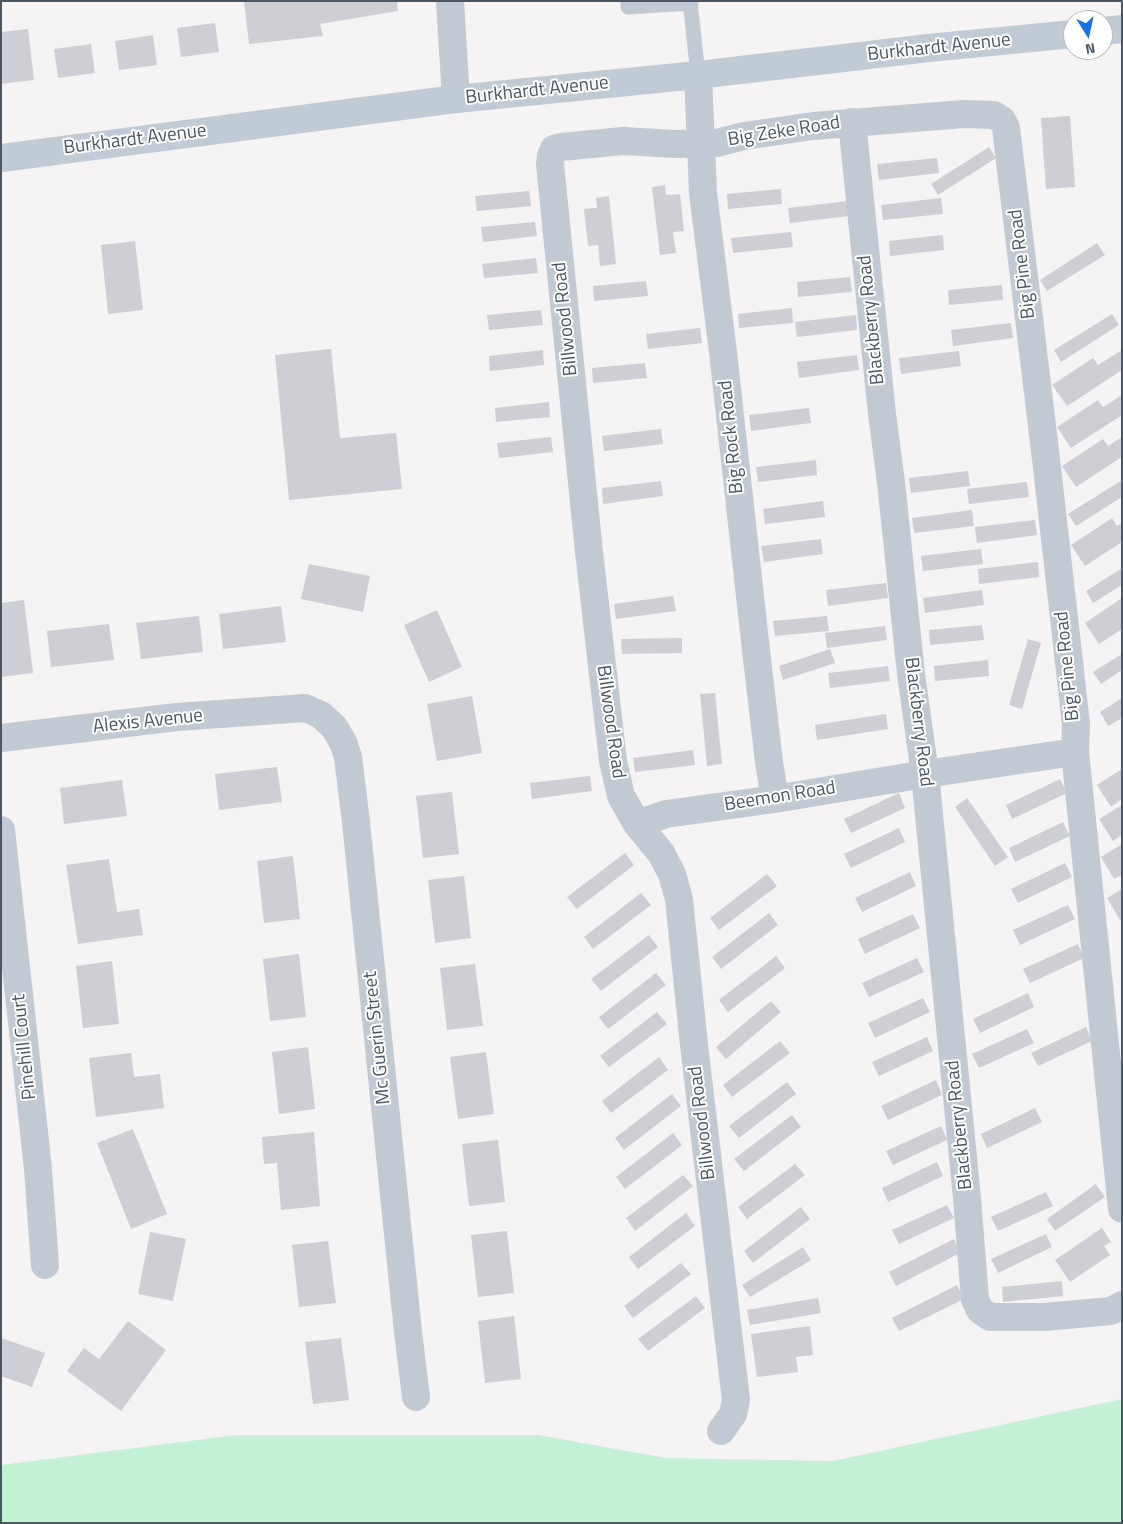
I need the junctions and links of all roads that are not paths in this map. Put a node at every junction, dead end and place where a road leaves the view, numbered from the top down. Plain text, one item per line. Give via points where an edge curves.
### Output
1 (450, 1) edge
2 (628, 1) edge
3 (690, 2) edge
4 (1063, 35) edge
5 (698, 75) junction
6 (456, 99) junction
7 (852, 122) junction
8 (1004, 124) joint
9 (700, 143) junction
10 (561, 146) joint
11 (1, 158) edge
12 (294, 709) joint
13 (1, 738) edge
14 (1075, 752) junction
15 (925, 774) junction
16 (776, 799) junction
17 (637, 824) junction
18 (1, 830) edge
19 (1122, 1210) edge
20 (45, 1265) dead end
21 (1122, 1305) edge
22 (416, 1397) dead end
23 (721, 1431) dead end

1 - 6 street
2 - 3 lane via 628,7
3 - 5 lane
4 - 5 street, Burkhardt Avenue
5 - 6 street, Burkhardt Avenue
5 - 9 street, Big Rock Road
6 - 11 street, Burkhardt Avenue
7 - 8 street, Big Zeke Road via 964,114 994,115
7 - 9 street, Big Zeke Road
7 - 15 street, Blackberry Road via 911,674
8 - 14 street, Big Pine Road via 1076,724
9 - 10 street, Big Zeke Road via 623,141
9 - 16 street, Big Rock Road via 703,193 769,762
10 - 17 street, Billwood Road via 554,149 550,164 589,552 613,761 621,796
12 - 13 street, Alexis Avenue via 178,717
12 - 22 street, Mc Guerin Street via 305,708 321,715 334,727 348,757
14 - 15 street, Beemon Road
14 - 19 street, Big Pine Road
15 - 16 street, Beemon Road
15 - 21 street, Blackberry Road via 975,1300 980,1310 990,1317 1063,1316 1111,1311
16 - 17 street, Beemon Road via 666,814
17 - 23 street, Billwood Road via 661,853 672,874 679,899 736,1400 733,1414
18 - 20 street, Pinehill Court via 38,1169

